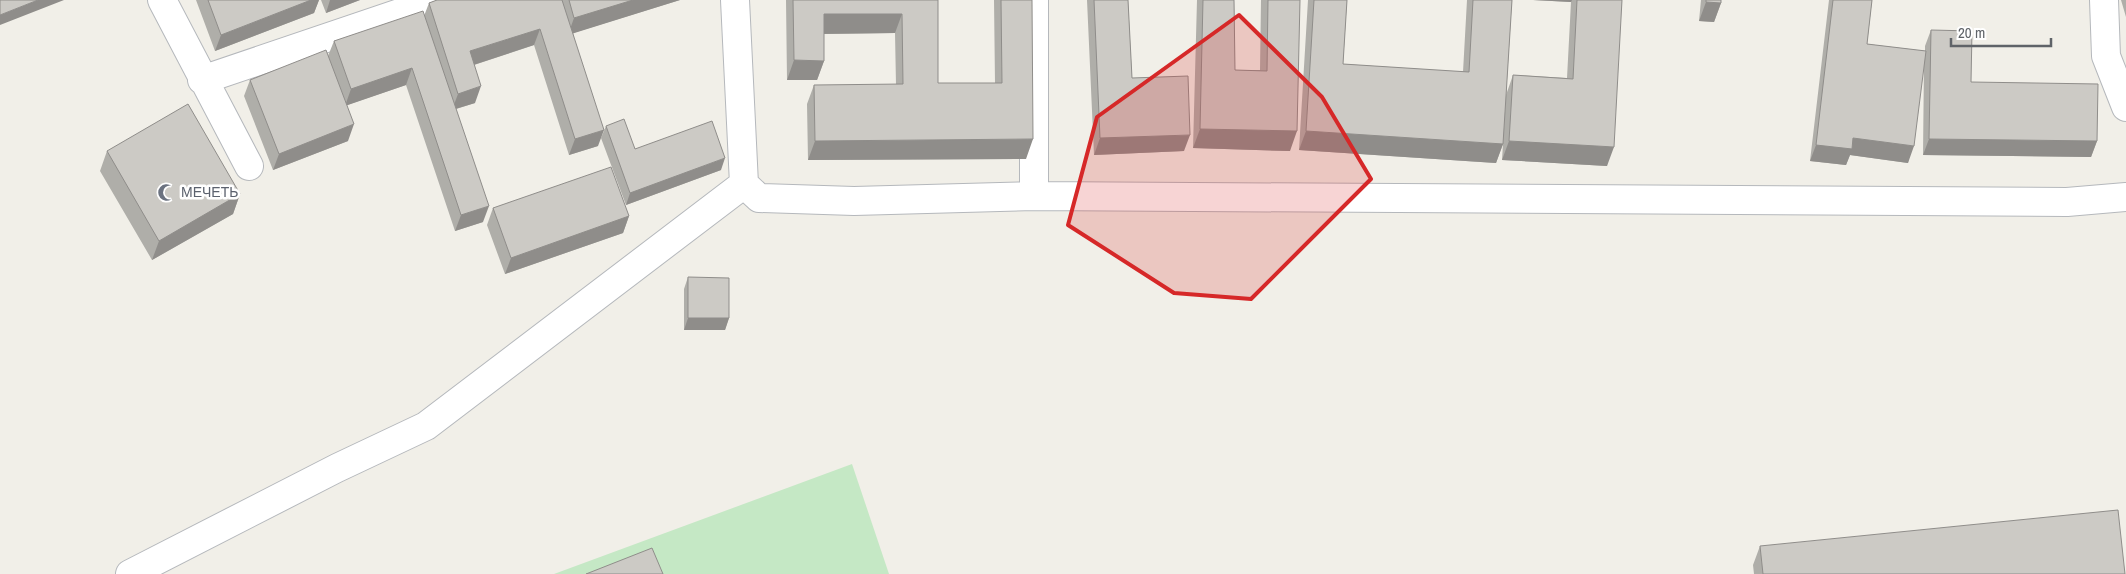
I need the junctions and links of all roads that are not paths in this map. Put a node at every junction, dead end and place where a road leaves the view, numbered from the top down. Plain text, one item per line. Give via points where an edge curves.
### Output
1 (162, 0) edge
2 (438, 0) edge
3 (735, 0) edge
4 (1034, 0) edge
5 (2104, 0) edge
6 (202, 80) junction
7 (2126, 106) edge
8 (249, 166) dead end
9 (744, 184) junction
10 (1034, 196) junction
11 (2126, 197) edge
12 (130, 574) edge

1 - 6 street
2 - 6 street
3 - 9 street
4 - 10 street
5 - 7 street via 2106,56
6 - 8 street
9 - 10 street via 758,198 854,201
9 - 12 street via 426,426
10 - 11 street via 2047,202

